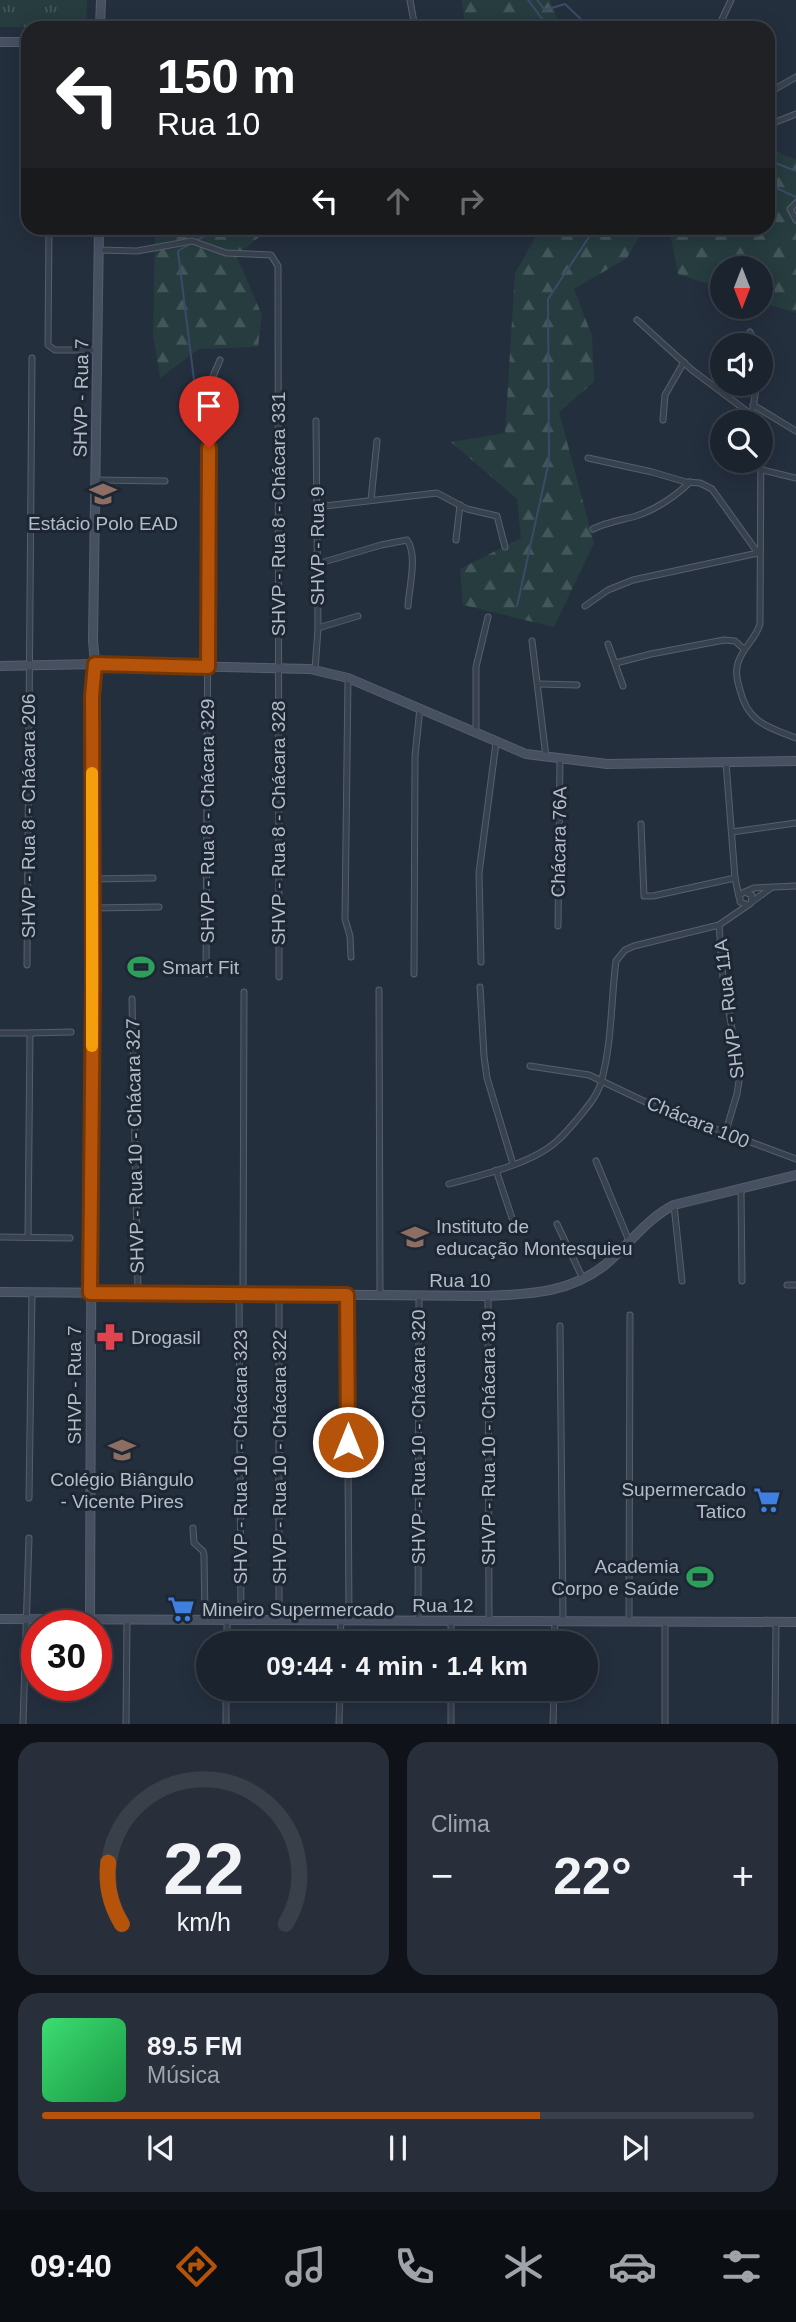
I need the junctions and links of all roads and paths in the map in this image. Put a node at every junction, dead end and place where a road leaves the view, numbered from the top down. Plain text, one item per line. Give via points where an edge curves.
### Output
1 (101, 0) edge
2 (410, 0) edge
3 (731, 0) edge
4 (100, 21) edge
5 (414, 21) edge
6 (721, 21) edge
7 (0, 42) edge
8 (21, 42) edge
9 (796, 77) edge
10 (775, 89) edge
11 (796, 114) edge
12 (775, 122) edge
13 (796, 203) edge
14 (796, 220) edge
15 (49, 235) edge
16 (99, 235) edge
17 (99, 250) junction
18 (637, 320) dead end
19 (97, 350) junction
20 (32, 358) dead end
21 (220, 360) dead end
22 (684, 362) junction
23 (755, 396) edge
24 (753, 405) junction
25 (746, 410) edge
26 (752, 410) edge
27 (663, 420) dead end
28 (316, 421) dead end
29 (796, 430) edge
30 (377, 441) dead end
31 (588, 458) dead end
32 (762, 473) edge
33 (773, 473) edge
34 (796, 478) edge
35 (95, 480) junction
36 (164, 481) dead end
37 (690, 482) junction
38 (371, 500) junction
39 (460, 505) junction
40 (316, 507) junction
41 (593, 529) dead end
42 (456, 540) dead end
43 (505, 547) dead end
44 (759, 553) junction
45 (317, 564) junction
46 (408, 606) dead end
47 (585, 606) dead end
48 (358, 616) dead end
49 (488, 617) dead end
50 (318, 628) junction
51 (532, 640) dead end
52 (608, 644) dead end
53 (744, 649) junction
54 (616, 663) junction
55 (95, 664) junction
56 (0, 666) edge
57 (29, 666) junction
58 (208, 667) junction
59 (277, 669) junction
60 (315, 670) junction
61 (348, 678) junction
62 (539, 684) junction
63 (577, 685) dead end
64 (623, 686) dead end
65 (420, 708) junction
66 (476, 733) junction
67 (796, 738) edge
68 (496, 743) junction
69 (545, 757) junction
70 (560, 758) junction
71 (796, 761) edge
72 (726, 763) junction
73 (796, 823) edge
74 (640, 824) dead end
75 (732, 832) junction
76 (153, 878) dead end
77 (92, 879) junction
78 (736, 880) junction
79 (796, 886) edge
80 (771, 888) junction
81 (742, 895) junction
82 (750, 903) junction
83 (159, 907) dead end
84 (92, 908) junction
85 (734, 913) junction
86 (719, 925) junction
87 (558, 926) dead end
88 (351, 957) dead end
89 (481, 962) dead end
90 (27, 965) dead end
91 (206, 974) dead end
92 (414, 974) dead end
93 (279, 977) dead end
94 (480, 987) dead end
95 (379, 990) dead end
96 (244, 992) dead end
97 (132, 999) dead end
98 (71, 1032) dead end
99 (0, 1033) edge
100 (30, 1033) junction
101 (530, 1066) dead end
102 (602, 1081) junction
103 (725, 1134) junction
104 (796, 1159) edge
105 (596, 1161) dead end
106 (513, 1164) junction
107 (496, 1170) junction
108 (796, 1175) edge
109 (449, 1184) dead end
110 (741, 1189) junction
111 (674, 1205) junction
112 (558, 1224) dead end
113 (516, 1230) dead end
114 (0, 1237) edge
115 (28, 1237) junction
116 (70, 1238) dead end
117 (629, 1241) junction
118 (583, 1279) junction
119 (682, 1281) dead end
120 (742, 1281) dead end
121 (786, 1285) dead end
122 (796, 1285) edge
123 (0, 1292) edge
124 (32, 1292) junction
125 (90, 1293) junction
126 (138, 1293) junction
127 (241, 1294) junction
128 (279, 1294) junction
129 (347, 1295) junction
130 (380, 1295) junction
131 (419, 1296) junction
132 (488, 1296) junction
133 (630, 1315) dead end
134 (561, 1326) dead end
135 (29, 1499) dead end
136 (193, 1528) dead end
137 (29, 1538) dead end
138 (27, 1610) edge
139 (90, 1610) edge
140 (0, 1619) edge
141 (112, 1619) edge
142 (127, 1619) junction
143 (205, 1619) junction
144 (227, 1619) junction
145 (240, 1619) junction
146 (279, 1619) junction
147 (21, 1620) edge
148 (345, 1620) junction
149 (418, 1620) junction
150 (451, 1620) junction
151 (489, 1621) junction
152 (559, 1621) junction
153 (629, 1622) junction
154 (666, 1622) junction
155 (776, 1622) junction
156 (796, 1622) edge
157 (227, 1631) edge
158 (343, 1631) edge
159 (451, 1631) edge
160 (557, 1631) edge
161 (24, 1701) edge
162 (226, 1701) edge
163 (340, 1701) edge
164 (451, 1701) edge
165 (554, 1701) edge
166 (23, 1724) edge
167 (126, 1724) edge
168 (226, 1724) edge
169 (339, 1724) edge
170 (451, 1724) edge
171 (553, 1724) edge
172 (665, 1724) edge
173 (775, 1724) edge

1 - 4 street
2 - 5 street
3 - 6 street
7 - 8 street
9 - 10 street
11 - 12 street
13 - 14 street via 790,209
15 - 19 street via 48,345 55,350
16 - 17 street, SHVP - Rua 7
17 - 19 street, SHVP - Rua 7
17 - 59 street, SHVP - Rua 8 - Chácara 331 via 137,251 192,241 234,255 271,255 277,263
18 - 22 street
19 - 35 street, SHVP - Rua 7
20 - 57 street, SHVP - Rua 8 - Chácara 206
21 - 58 street, SHVP - Rua 8 - Chácara 329 via 209,388
22 - 25 street
22 - 27 street via 665,395
23 - 24 street
24 - 26 street
24 - 29 street
28 - 40 street, SHVP - Rua 9
30 - 38 street
31 - 37 street
32 - 44 street
33 - 34 street
35 - 36 street
35 - 55 street, SHVP - Rua 7
37 - 41 street via 655,507
37 - 44 street via 712,489
38 - 39 street via 437,493
38 - 40 street
39 - 42 street
39 - 43 street via 497,516
40 - 45 street, SHVP - Rua 9
44 - 47 street via 633,580
44 - 53 street via 760,624
45 - 46 street via 407,540 411,557
45 - 50 street, SHVP - Rua 9
48 - 50 street
49 - 66 street via 477,667
50 - 60 street, SHVP - Rua 9
51 - 62 street
52 - 54 street
53 - 54 street via 735,641 724,640
53 - 67 street via 736,670 747,709 760,723
54 - 64 street
55 - 57 street
55 - 58 street
55 - 77 street, SHVP - Rua 7
56 - 57 street
57 - 90 street, SHVP - Rua 8 - Chácara 206
58 - 59 street
58 - 91 street, SHVP - Rua 8 - Chácara 329
59 - 60 street
59 - 93 street, SHVP - Rua 8 - Chácara 328
60 - 61 street
61 - 65 street
61 - 88 street via 345,919
62 - 63 street
62 - 69 street
65 - 66 street
65 - 92 street via 415,756
66 - 68 street
68 - 69 street
68 - 89 street via 478,873
69 - 70 street
70 - 72 street via 607,764
70 - 87 street, Chácara 76A
71 - 72 street
72 - 75 street
73 - 75 street
74 - 78 street via 646,897
75 - 78 street
76 - 77 street
77 - 84 street, SHVP - Rua 7
78 - 81 street
79 - 80 street
80 - 81 street via 754,888
80 - 82 street
81 - 82 street via 742,904
81 - 82 street via 752,895
81 - 85 street
82 - 85 street
83 - 84 street
84 - 125 street, SHVP - Rua 7
85 - 86 street
86 - 102 street via 634,946 620,955
86 - 103 street, SHVP - Rua 11A via 740,1074
94 - 106 street via 487,1078
95 - 130 street
96 - 127 street, SHVP - Rua 10 - Chácara 323
97 - 126 street, SHVP - Rua 10 - Chácara 327
98 - 100 street
99 - 100 street
100 - 115 street
101 - 102 street, Chácara 100 via 575,1071
102 - 103 street, Chácara 100
102 - 106 street via 558,1140
103 - 104 street, Chácara 100
105 - 117 street
106 - 107 street
107 - 109 street
107 - 113 street
108 - 110 street, Rua 10
110 - 111 street, Rua 10
110 - 120 street
111 - 117 street, Rua 10
111 - 119 street
112 - 118 street
114 - 115 street
115 - 116 street
117 - 118 street, Rua 10
118 - 132 street, Rua 10 via 553,1291
121 - 122 street
123 - 124 street, Rua 10
124 - 125 street, Rua 10
124 - 135 street
125 - 126 street, Rua 10
125 - 139 street, SHVP - Rua 7
126 - 127 street, Rua 10
127 - 128 street, Rua 10
127 - 145 street, SHVP - Rua 10 - Chácara 323
128 - 129 street, Rua 10
128 - 146 street, SHVP - Rua 10 - Chácara 322
129 - 130 street, Rua 10
129 - 148 street
130 - 131 street, Rua 10
131 - 132 street, Rua 10
131 - 149 street, SHVP - Rua 10 - Chácara 320
132 - 151 street, SHVP - Rua 10 - Chácara 319
133 - 153 street
134 - 152 street
136 - 143 street via 194,1543 204,1555
137 - 138 street
140 - 147 street, Rua 12
141 - 142 street, Rua 12
142 - 143 street, Rua 12
142 - 167 street
143 - 144 street, Rua 12
144 - 145 street, Rua 12
144 - 157 street
145 - 146 street, Rua 12
146 - 148 street, Rua 12
148 - 149 street, Rua 12
148 - 158 street
149 - 150 street, Rua 12
150 - 151 street, Rua 12
150 - 159 street
151 - 152 street, Rua 12
152 - 153 street, Rua 12
152 - 160 street
153 - 154 street, Rua 12
154 - 155 street, Rua 12
154 - 172 street
155 - 156 street, Rua 12
155 - 173 street
161 - 166 street
162 - 168 street
163 - 169 street
164 - 170 street
165 - 171 street

